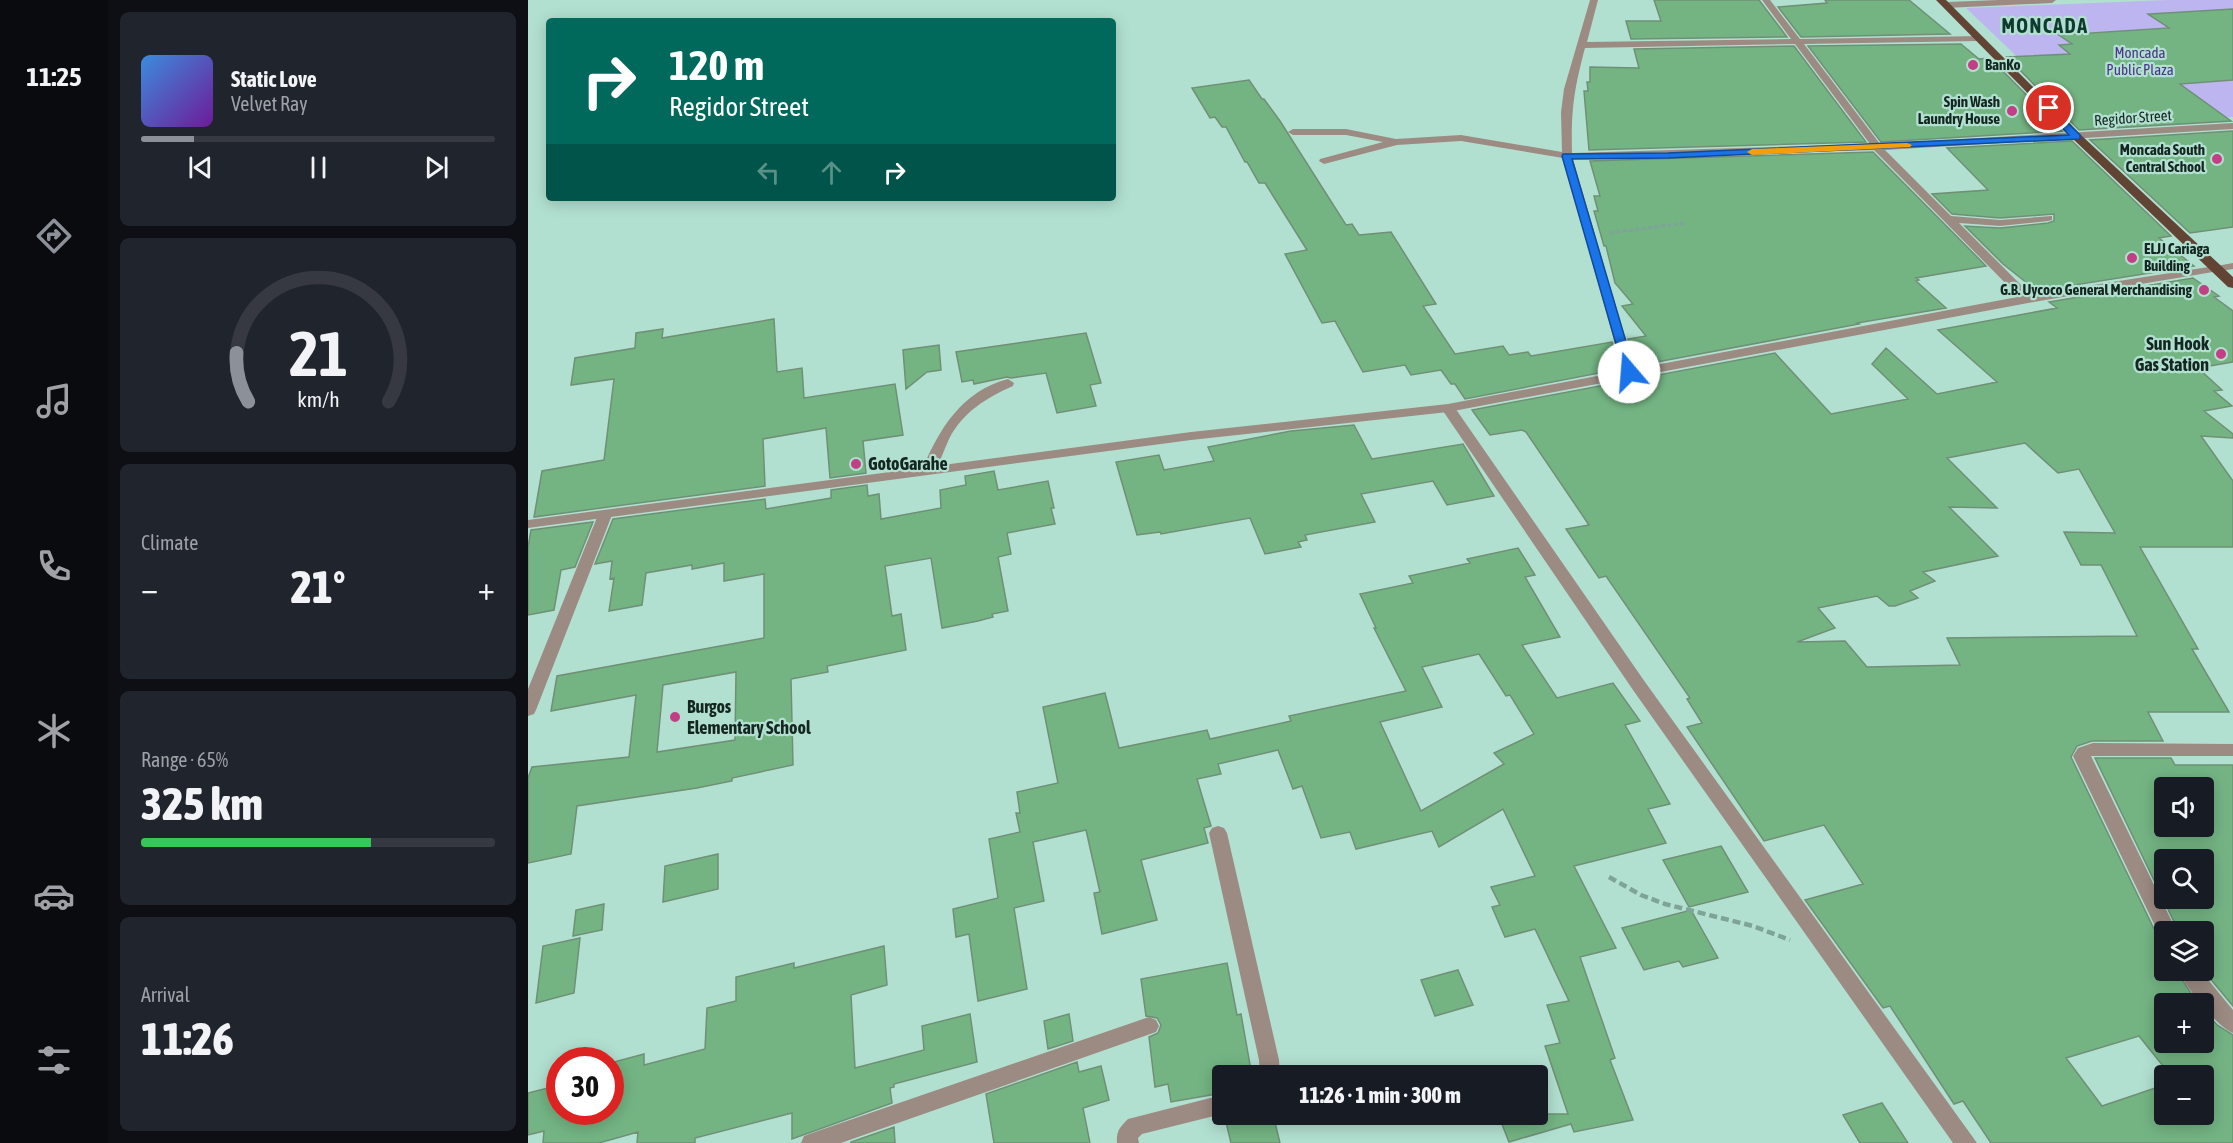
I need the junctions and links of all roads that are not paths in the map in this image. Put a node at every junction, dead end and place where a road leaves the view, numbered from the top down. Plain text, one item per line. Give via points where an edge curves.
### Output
1 (1594, 0) edge
2 (1766, 0) edge
3 (2052, 0) edge
4 (1943, 3) edge
5 (1979, 38) junction
6 (1796, 41) junction
7 (1582, 45) junction
8 (2233, 126) edge
9 (1293, 132) dead end
10 (2077, 137) junction
11 (1396, 142) junction
12 (1877, 147) junction
13 (1567, 156) junction
14 (1324, 160) dead end
15 (2048, 218) dead end
16 (1951, 219) junction
17 (2233, 266) edge
18 (2215, 269) junction
19 (2233, 284) edge
20 (2028, 299) junction
21 (1629, 372) junction
22 (1008, 383) dead end
23 (1448, 408) junction
24 (929, 470) junction
25 (605, 515) junction
26 (528, 524) edge
27 (528, 710) edge
28 (2233, 750) edge
29 (1218, 833) dead end
30 (2163, 921) edge
31 (2196, 981) edge
32 (2233, 1024) edge
33 (1149, 1026) dead end
34 (1269, 1065) edge
35 (1212, 1107) edge
36 (812, 1143) edge
37 (1128, 1143) edge
38 (1966, 1143) edge

1 - 7 street
2 - 6 street
3 - 4 street
4 - 5 highway
5 - 6 street
5 - 10 highway
6 - 7 street
6 - 12 street
7 - 13 street via 1568,101
8 - 10 street, Regidor Street
9 - 11 street via 1346,132
10 - 12 street, Regidor Street
10 - 18 highway
11 - 13 street, Regidor Street via 1461,138
11 - 14 street
12 - 13 street, Regidor Street
12 - 16 street
13 - 21 street
15 - 16 street via 2013,222
16 - 20 street
17 - 18 street
18 - 19 highway
18 - 20 street
20 - 21 street
21 - 23 street
22 - 24 street via 983,394 952,420
23 - 24 street
23 - 38 street via 1594,623
24 - 25 street
25 - 26 street
25 - 27 street
28 - 30 street via 2093,749 2082,756
29 - 34 street
31 - 32 street
33 - 36 street
35 - 37 street via 1136,1126 1127,1134

